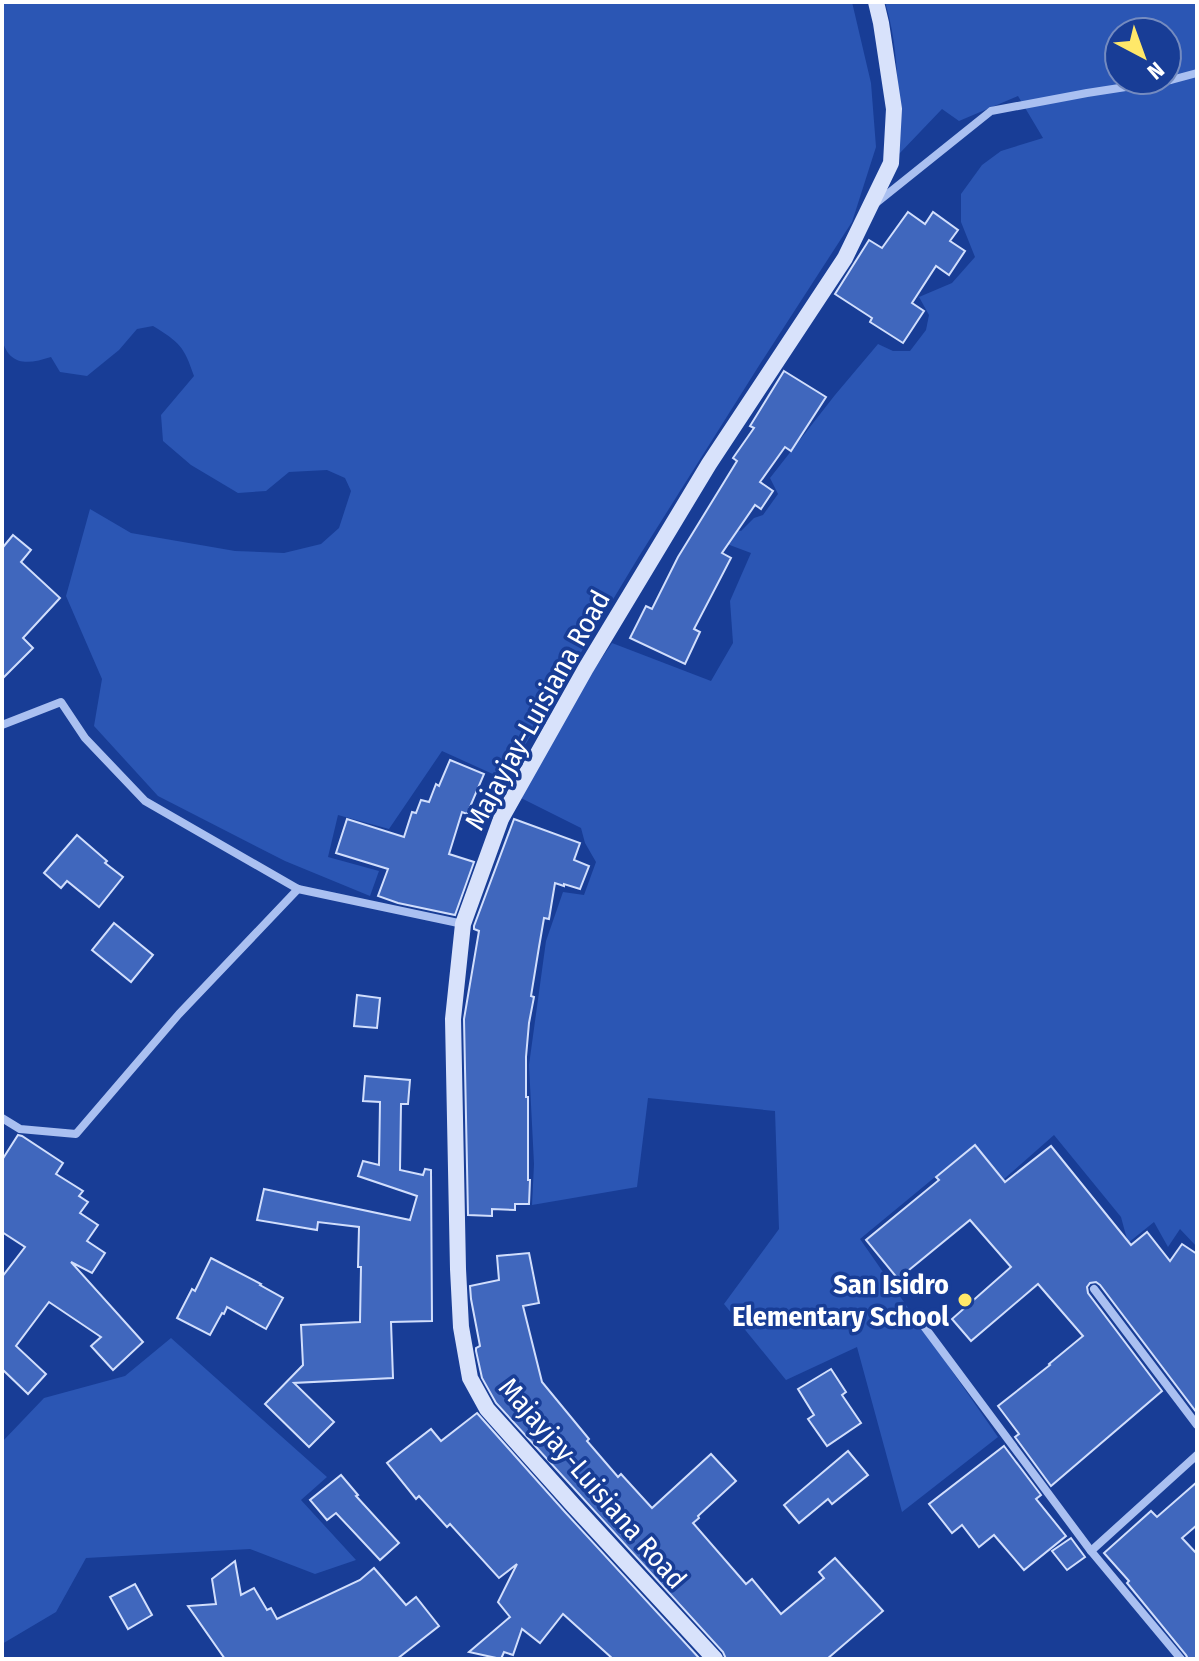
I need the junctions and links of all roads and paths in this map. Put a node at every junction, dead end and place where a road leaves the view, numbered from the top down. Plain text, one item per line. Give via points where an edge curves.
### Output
1 (876, 2) edge
2 (1197, 73) edge
3 (868, 210) junction
4 (2, 725) edge
5 (298, 889) junction
6 (463, 924) junction
7 (2, 1118) edge
8 (1094, 1289) dead end
9 (923, 1325) dead end
10 (1197, 1425) edge
11 (1197, 1455) edge
12 (1091, 1551) junction
13 (715, 1659) edge
14 (1181, 1659) edge

1 - 3 street, Majayjay-Luisiana Road via 894,109 891,163
2 - 3 street via 991,111
3 - 6 street, Majayjay-Luisiana Road via 845,258 709,464 586,668 501,819
4 - 5 street via 61,702 85,738 145,801
5 - 6 street
5 - 7 street via 179,1014 76,1134 20,1129
6 - 13 street, Majayjay-Luisiana Road via 453,1019 456,1230 461,1327 470,1378 487,1409
8 - 10 street
9 - 12 street
11 - 12 street
12 - 14 street

